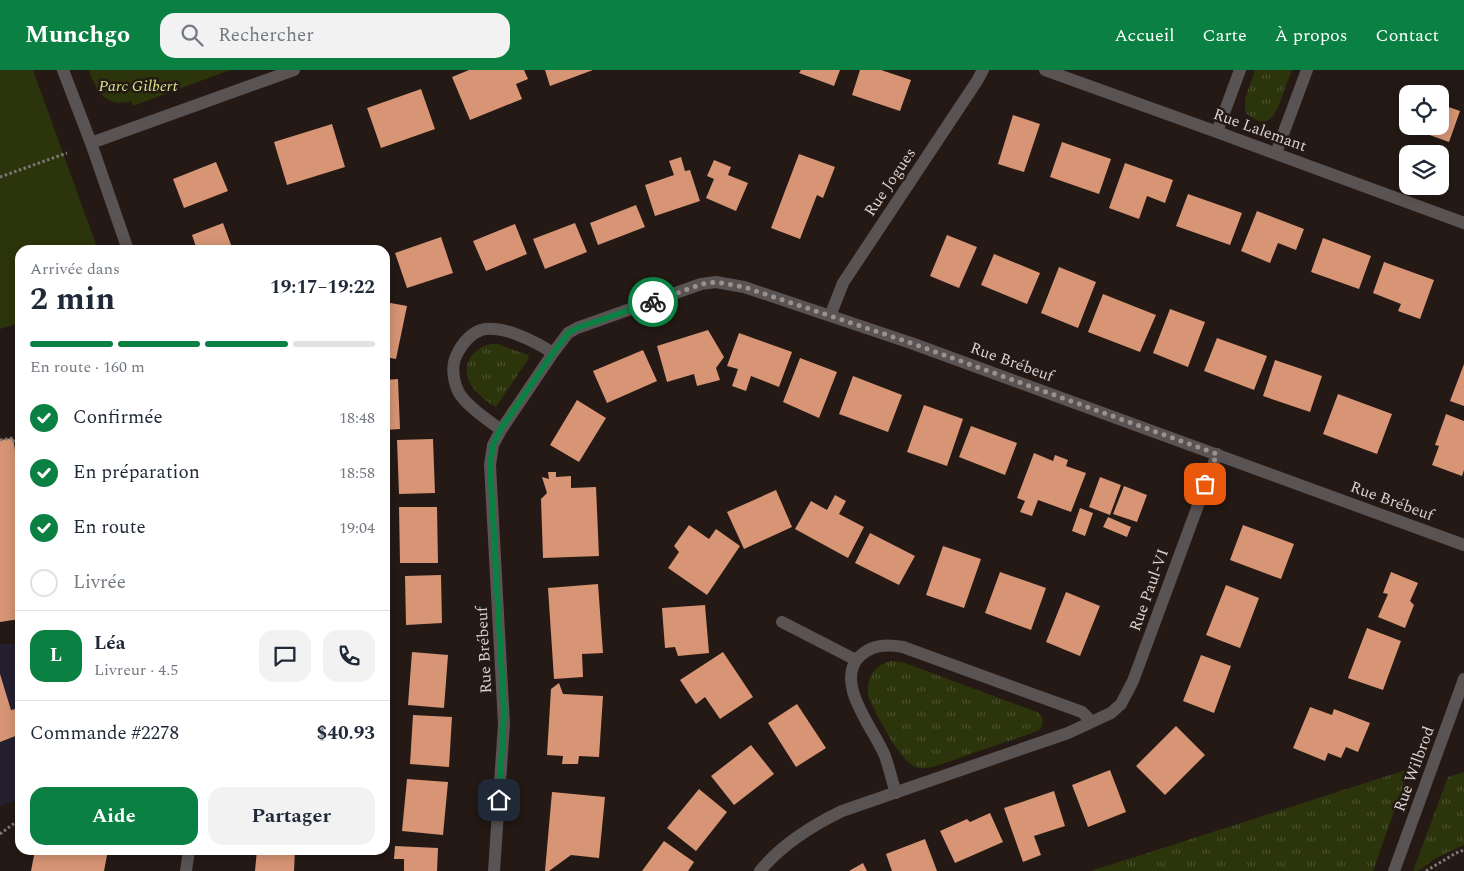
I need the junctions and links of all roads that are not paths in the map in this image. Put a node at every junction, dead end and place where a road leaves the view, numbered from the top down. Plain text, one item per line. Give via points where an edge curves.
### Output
1 (62, 70) edge
2 (294, 70) edge
3 (983, 70) edge
4 (1045, 70) edge
5 (1240, 70) edge
6 (1307, 70) edge
7 (1218, 132) junction
8 (91, 143) junction
9 (1276, 153) junction
10 (1464, 223) edge
11 (126, 245) edge
12 (830, 316) junction
13 (553, 353) junction
14 (500, 430) junction
15 (1217, 454) junction
16 (1464, 545) edge
17 (782, 622) dead end
18 (856, 660) junction
19 (1464, 679) edge
20 (1092, 722) junction
21 (896, 793) junction
22 (188, 855) edge
23 (186, 871) edge
24 (494, 871) edge
25 (760, 871) edge
26 (1394, 871) edge

1 - 8 street
2 - 8 street
3 - 12 street, Rue Jogues via 843,282
4 - 7 street, Rue Lalemant
5 - 7 street
6 - 9 street
7 - 9 street, Rue Lalemant
8 - 11 street
9 - 10 street, Rue Lalemant
12 - 13 street, Rue Brébeuf via 744,287 716,282 577,328
12 - 15 street, Rue Brébeuf
13 - 14 street, Rue Brébeuf
13 - 14 street via 530,340 492,330 472,335 460,348 453,366 458,392
14 - 24 street, Rue Brébeuf via 493,445 490,465 504,724
15 - 16 street, Rue Brébeuf
15 - 20 street, Rue Paul-VI via 1133,681 1121,704
17 - 18 street
18 - 20 street via 877,646 903,647 1082,712
18 - 21 street via 851,683 856,700 885,757
19 - 26 street, Rue Wilbrod
20 - 21 street, Rue Paul-VI via 1054,739
21 - 25 street, Rue Paul-VI via 815,824
22 - 23 street

